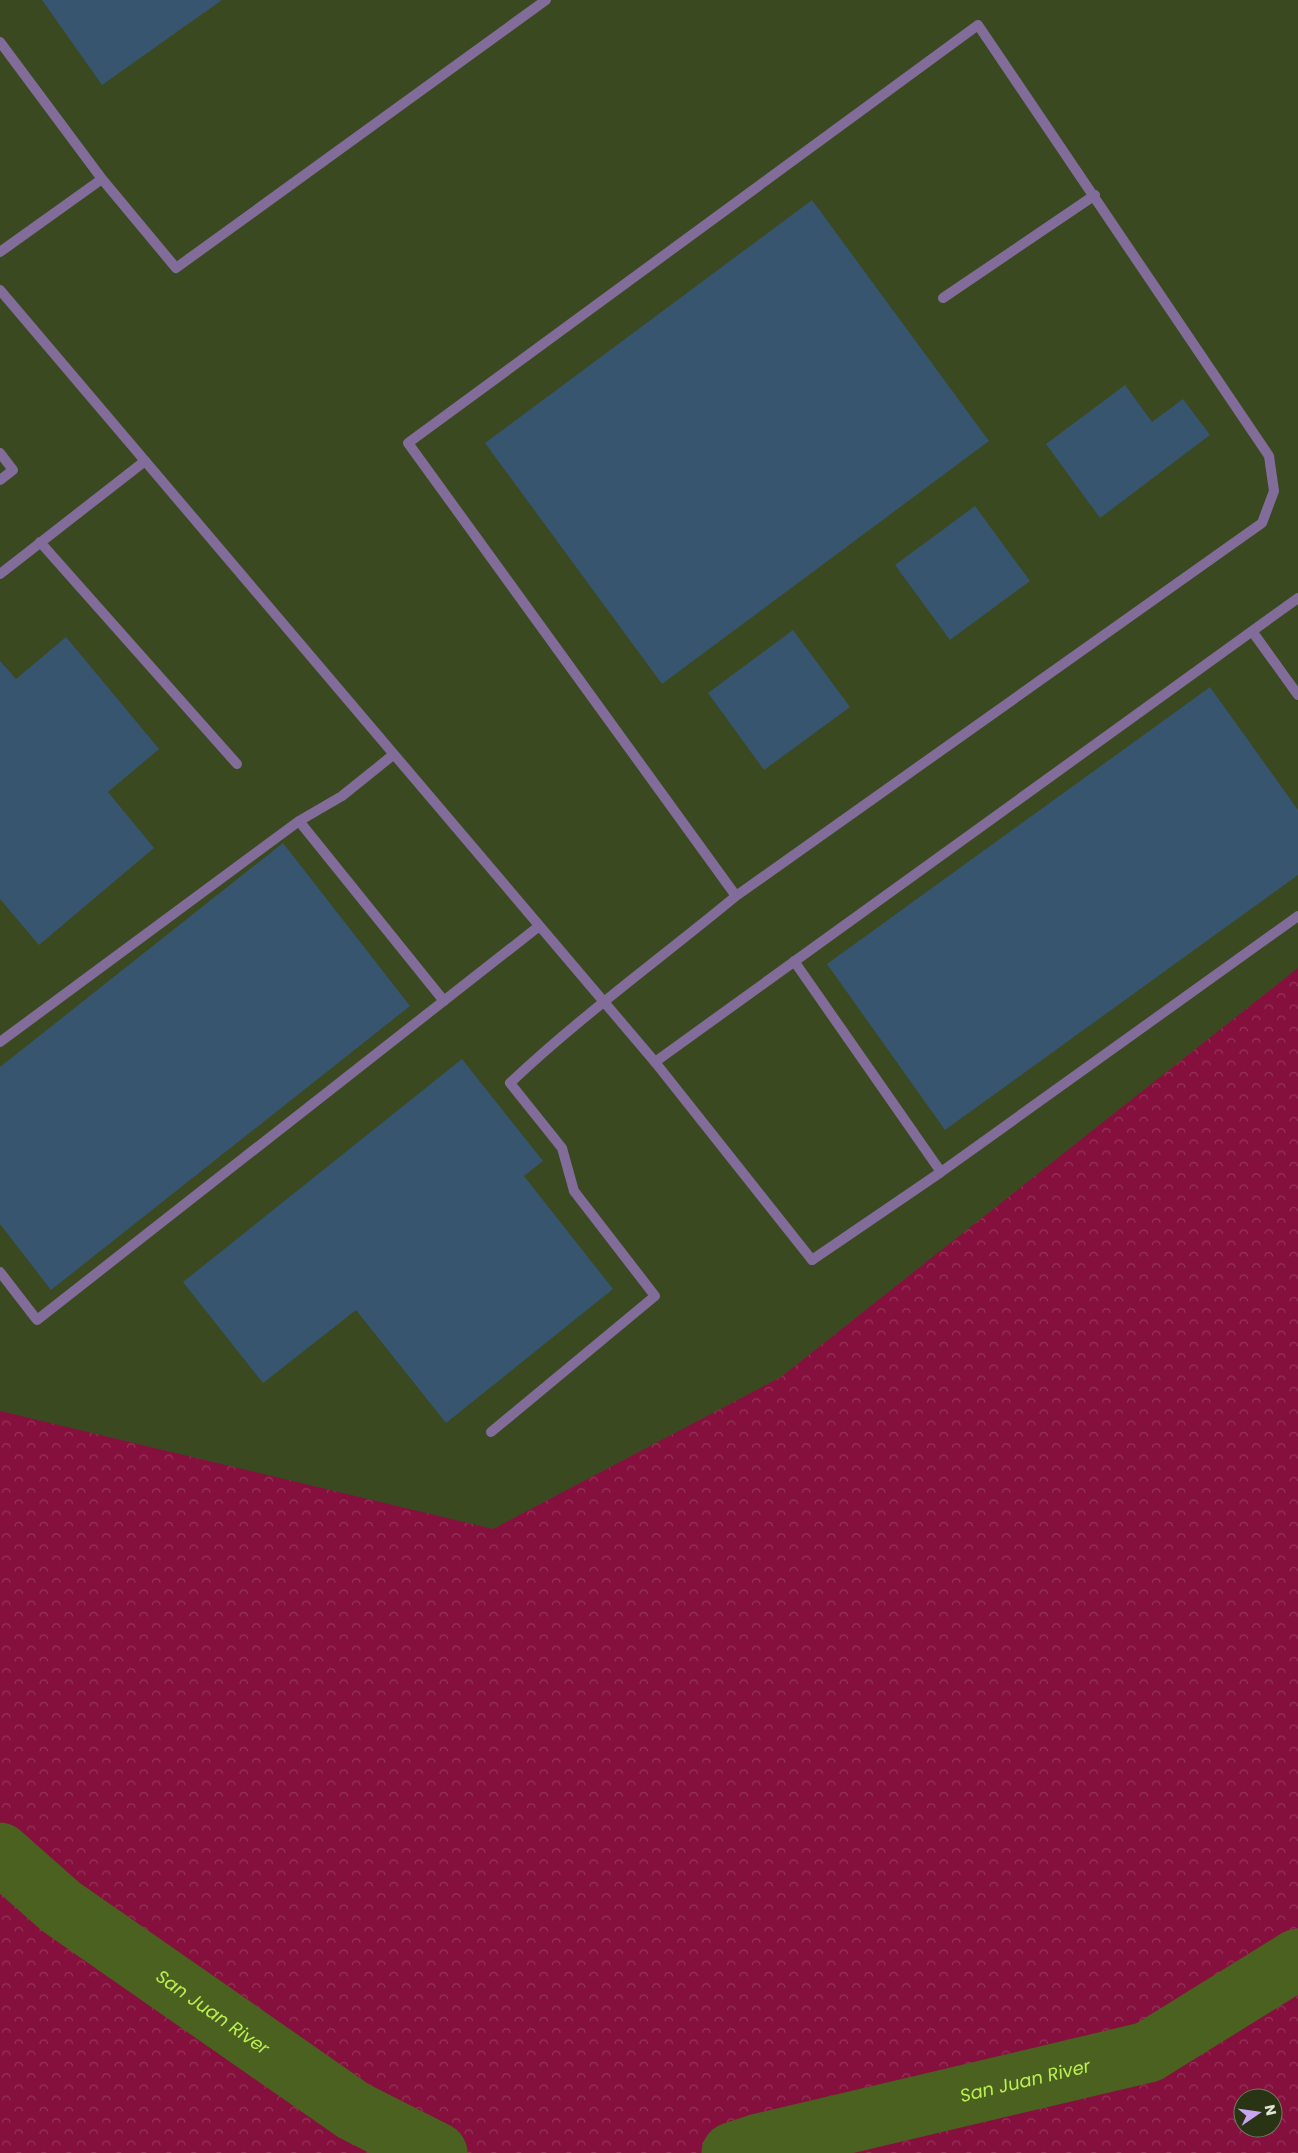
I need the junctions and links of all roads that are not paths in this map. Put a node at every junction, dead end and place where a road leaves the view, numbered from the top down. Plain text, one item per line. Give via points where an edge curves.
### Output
1 (546, 0) edge
2 (0, 42) edge
3 (102, 178) junction
4 (1095, 195) junction
5 (0, 252) edge
6 (0, 290) edge
7 (943, 298) dead end
8 (0, 453) edge
9 (145, 461) junction
10 (0, 480) edge
11 (40, 542) junction
12 (0, 574) edge
13 (1298, 598) edge
14 (1252, 631) junction
15 (1298, 695) edge
16 (393, 755) junction
17 (237, 764) dead end
18 (299, 821) junction
19 (736, 896) junction
20 (1298, 916) edge
21 (538, 926) junction
22 (794, 961) junction
23 (444, 1001) junction
24 (604, 1004) junction
25 (0, 1042) edge
26 (655, 1062) junction
27 (942, 1172) junction
28 (0, 1272) edge
29 (491, 1432) dead end

1 - 3 street via 176,268
2 - 3 street
3 - 5 street
4 - 7 street
4 - 19 street via 1269,456 1274,491 1262,523
4 - 19 street via 978,25 408,443
6 - 9 street
8 - 10 street via 13,470
9 - 11 street
9 - 16 street
11 - 12 street
11 - 17 street
13 - 14 street
14 - 15 street
14 - 22 street
16 - 18 street via 342,796
16 - 21 street
18 - 23 street
18 - 25 street
19 - 24 street
20 - 27 street
21 - 23 street
21 - 24 street
22 - 26 street
22 - 27 street
23 - 28 street via 37,1320
24 - 26 street
24 - 29 street via 552,1044 510,1083 562,1148 574,1191 655,1296
26 - 27 street via 812,1260

